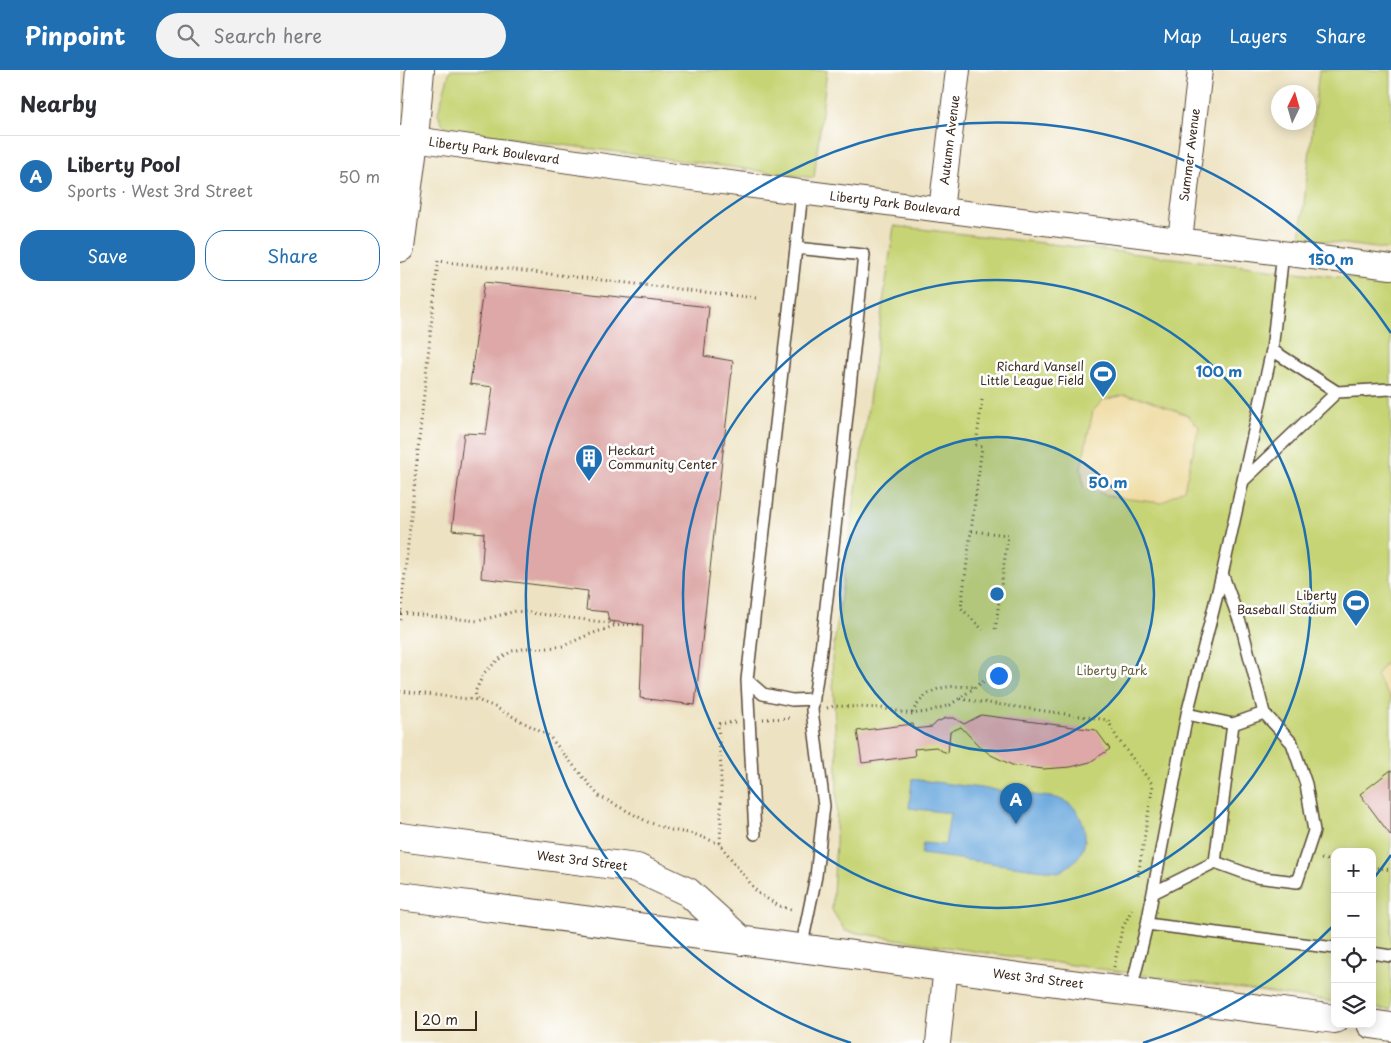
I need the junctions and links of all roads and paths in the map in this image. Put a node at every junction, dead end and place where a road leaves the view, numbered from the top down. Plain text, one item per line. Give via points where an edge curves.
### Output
1 (420, 70) edge
2 (958, 70) edge
3 (1200, 70) edge
4 (407, 138) edge
5 (802, 192) junction
6 (941, 210) junction
7 (1180, 240) junction
8 (400, 248) edge
9 (796, 248) junction
10 (1283, 253) junction
11 (1391, 267) edge
12 (756, 298) dead end
13 (1272, 350) junction
14 (1391, 389) edge
15 (1337, 392) junction
16 (982, 400) dead end
17 (1243, 481) junction
18 (972, 531) junction
19 (1222, 575) junction
20 (401, 613) edge
21 (400, 620) edge
22 (639, 624) dead end
23 (626, 625) junction
24 (983, 630) dead end
25 (995, 631) dead end
26 (994, 674) dead end
27 (747, 680) junction
28 (975, 687) junction
29 (400, 691) edge
30 (959, 698) junction
31 (478, 700) junction
32 (814, 700) junction
33 (812, 713) junction
34 (1264, 713) junction
35 (911, 714) junction
36 (1187, 714) junction
37 (749, 720) junction
38 (718, 724) dead end
39 (1234, 724) junction
40 (755, 834) dead end
41 (400, 838) edge
42 (720, 844) dead end
43 (1215, 862) junction
44 (1376, 868) edge
45 (1391, 870) edge
46 (1137, 881) dead end
47 (1153, 893) junction
48 (400, 896) edge
49 (1134, 900) dead end
50 (1147, 924) junction
51 (742, 941) junction
52 (1331, 947) edge
53 (801, 948) junction
54 (1376, 954) edge
55 (1391, 956) edge
56 (946, 966) junction
57 (1114, 968) dead end
58 (1131, 991) junction
59 (1331, 1018) edge
60 (1376, 1025) edge
61 (1391, 1027) edge
62 (938, 1043) edge

1 - 4 main road
2 - 6 street, Autumn Avenue
3 - 7 street, Summer Avenue
4 - 5 street, Liberty Park Boulevard
4 - 8 main road
5 - 6 street, Liberty Park Boulevard
5 - 9 lane
6 - 7 street, Liberty Park Boulevard
7 - 10 street, Liberty Park Boulevard
9 - 27 lane
9 - 32 lane via 864,255
10 - 11 street, Liberty Park Boulevard
10 - 13 lane
12 - 20 path via 438,261
13 - 15 lane
13 - 17 lane
14 - 15 lane
15 - 17 lane
16 - 18 path via 976,445 982,447
17 - 19 lane
18 - 24 path via 961,608
18 - 25 path via 1008,535
19 - 34 lane via 1242,628
19 - 36 lane
20 - 21 path
20 - 23 path via 478,621 516,611
22 - 23 path
23 - 31 path via 605,629 563,646 512,651 484,673 475,692
26 - 28 path
27 - 32 lane via 763,694 792,700
27 - 37 lane
28 - 30 path
28 - 35 path via 953,685 934,690 919,701
29 - 31 path
30 - 35 path via 950,705
30 - 46 path via 1108,720 1117,738 1153,785
31 - 42 path via 549,736 599,796 648,822
32 - 33 lane
33 - 35 path via 834,706 881,708
33 - 37 path via 800,717
33 - 53 lane via 824,806 816,876
34 - 39 lane
34 - 43 lane via 1292,743 1306,784 1314,831 1296,882 1256,877
36 - 39 lane
36 - 47 lane
37 - 38 path
37 - 40 lane
39 - 43 lane
41 - 51 main road, West 3rd Street via 637,868 688,892
43 - 47 lane
44 - 45 path
47 - 50 lane
48 - 51 main road, West 3rd Street
49 - 57 path via 1122,929
50 - 52 lane
50 - 58 lane
51 - 53 main road, West 3rd Street
53 - 56 main road, West 3rd Street
54 - 55 lane
56 - 58 main road, West 3rd Street
56 - 62 street
58 - 59 main road, West 3rd Street
60 - 61 main road

